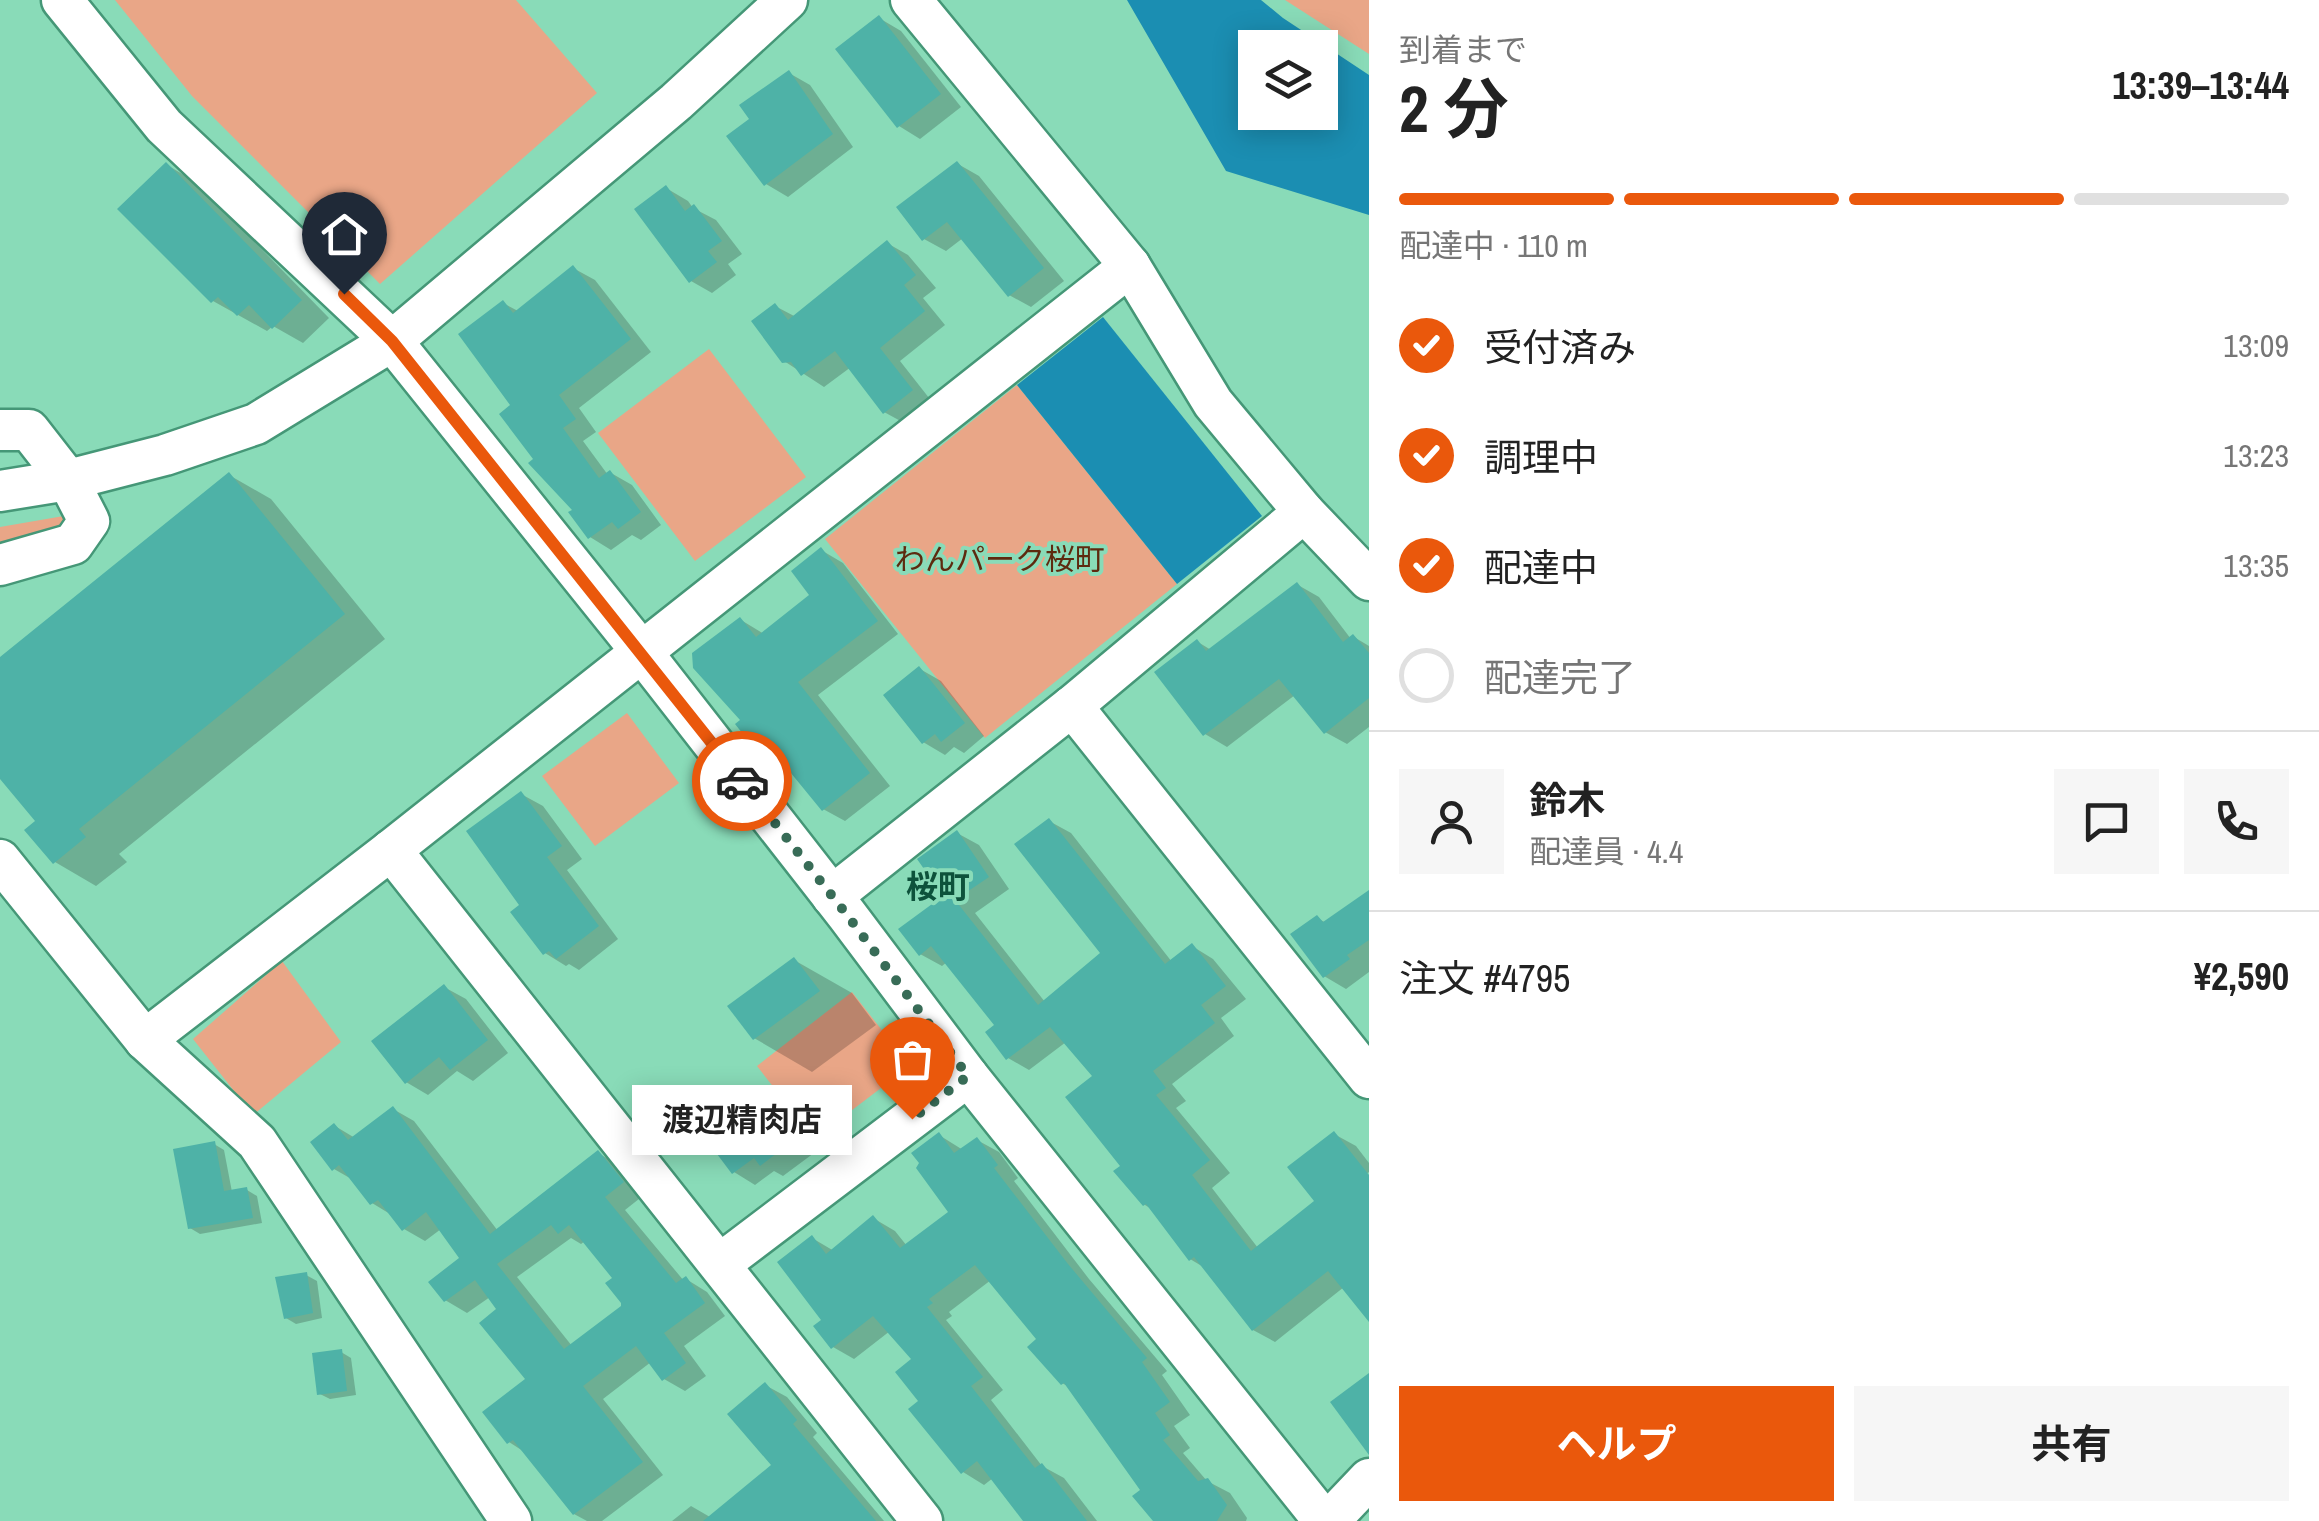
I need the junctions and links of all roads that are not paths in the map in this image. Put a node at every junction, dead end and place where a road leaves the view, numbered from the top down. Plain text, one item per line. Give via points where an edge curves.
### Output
1 (62, 0) edge
2 (787, 0) edge
3 (911, 0) edge
4 (1130, 266) junction
5 (392, 341) junction
6 (0, 430) edge
7 (68, 480) junction
8 (0, 491) edge
9 (1304, 512) junction
10 (0, 565) edge
11 (1369, 580) edge
12 (641, 652) junction
13 (1072, 706) junction
14 (391, 850) junction
15 (0, 860) edge
16 (832, 896) junction
17 (146, 1040) junction
18 (968, 1076) junction
19 (1369, 1078) edge
20 (720, 1264) junction
21 (1369, 1479) edge
22 (511, 1521) edge
23 (922, 1521) edge
24 (1327, 1521) edge

1 - 5 street via 164,126
2 - 5 street
3 - 4 street
4 - 9 street via 1213,404
4 - 12 street
5 - 7 street via 256,424
5 - 12 street
6 - 7 street via 29,430
7 - 8 street
7 - 10 street via 88,522 73,544
9 - 11 street
9 - 13 street
12 - 14 street
12 - 16 street
13 - 16 street
13 - 19 street
14 - 17 street
14 - 20 street
15 - 17 street
16 - 18 street
17 - 22 street via 257,1142
18 - 20 street
18 - 24 street
20 - 23 street
21 - 24 street

